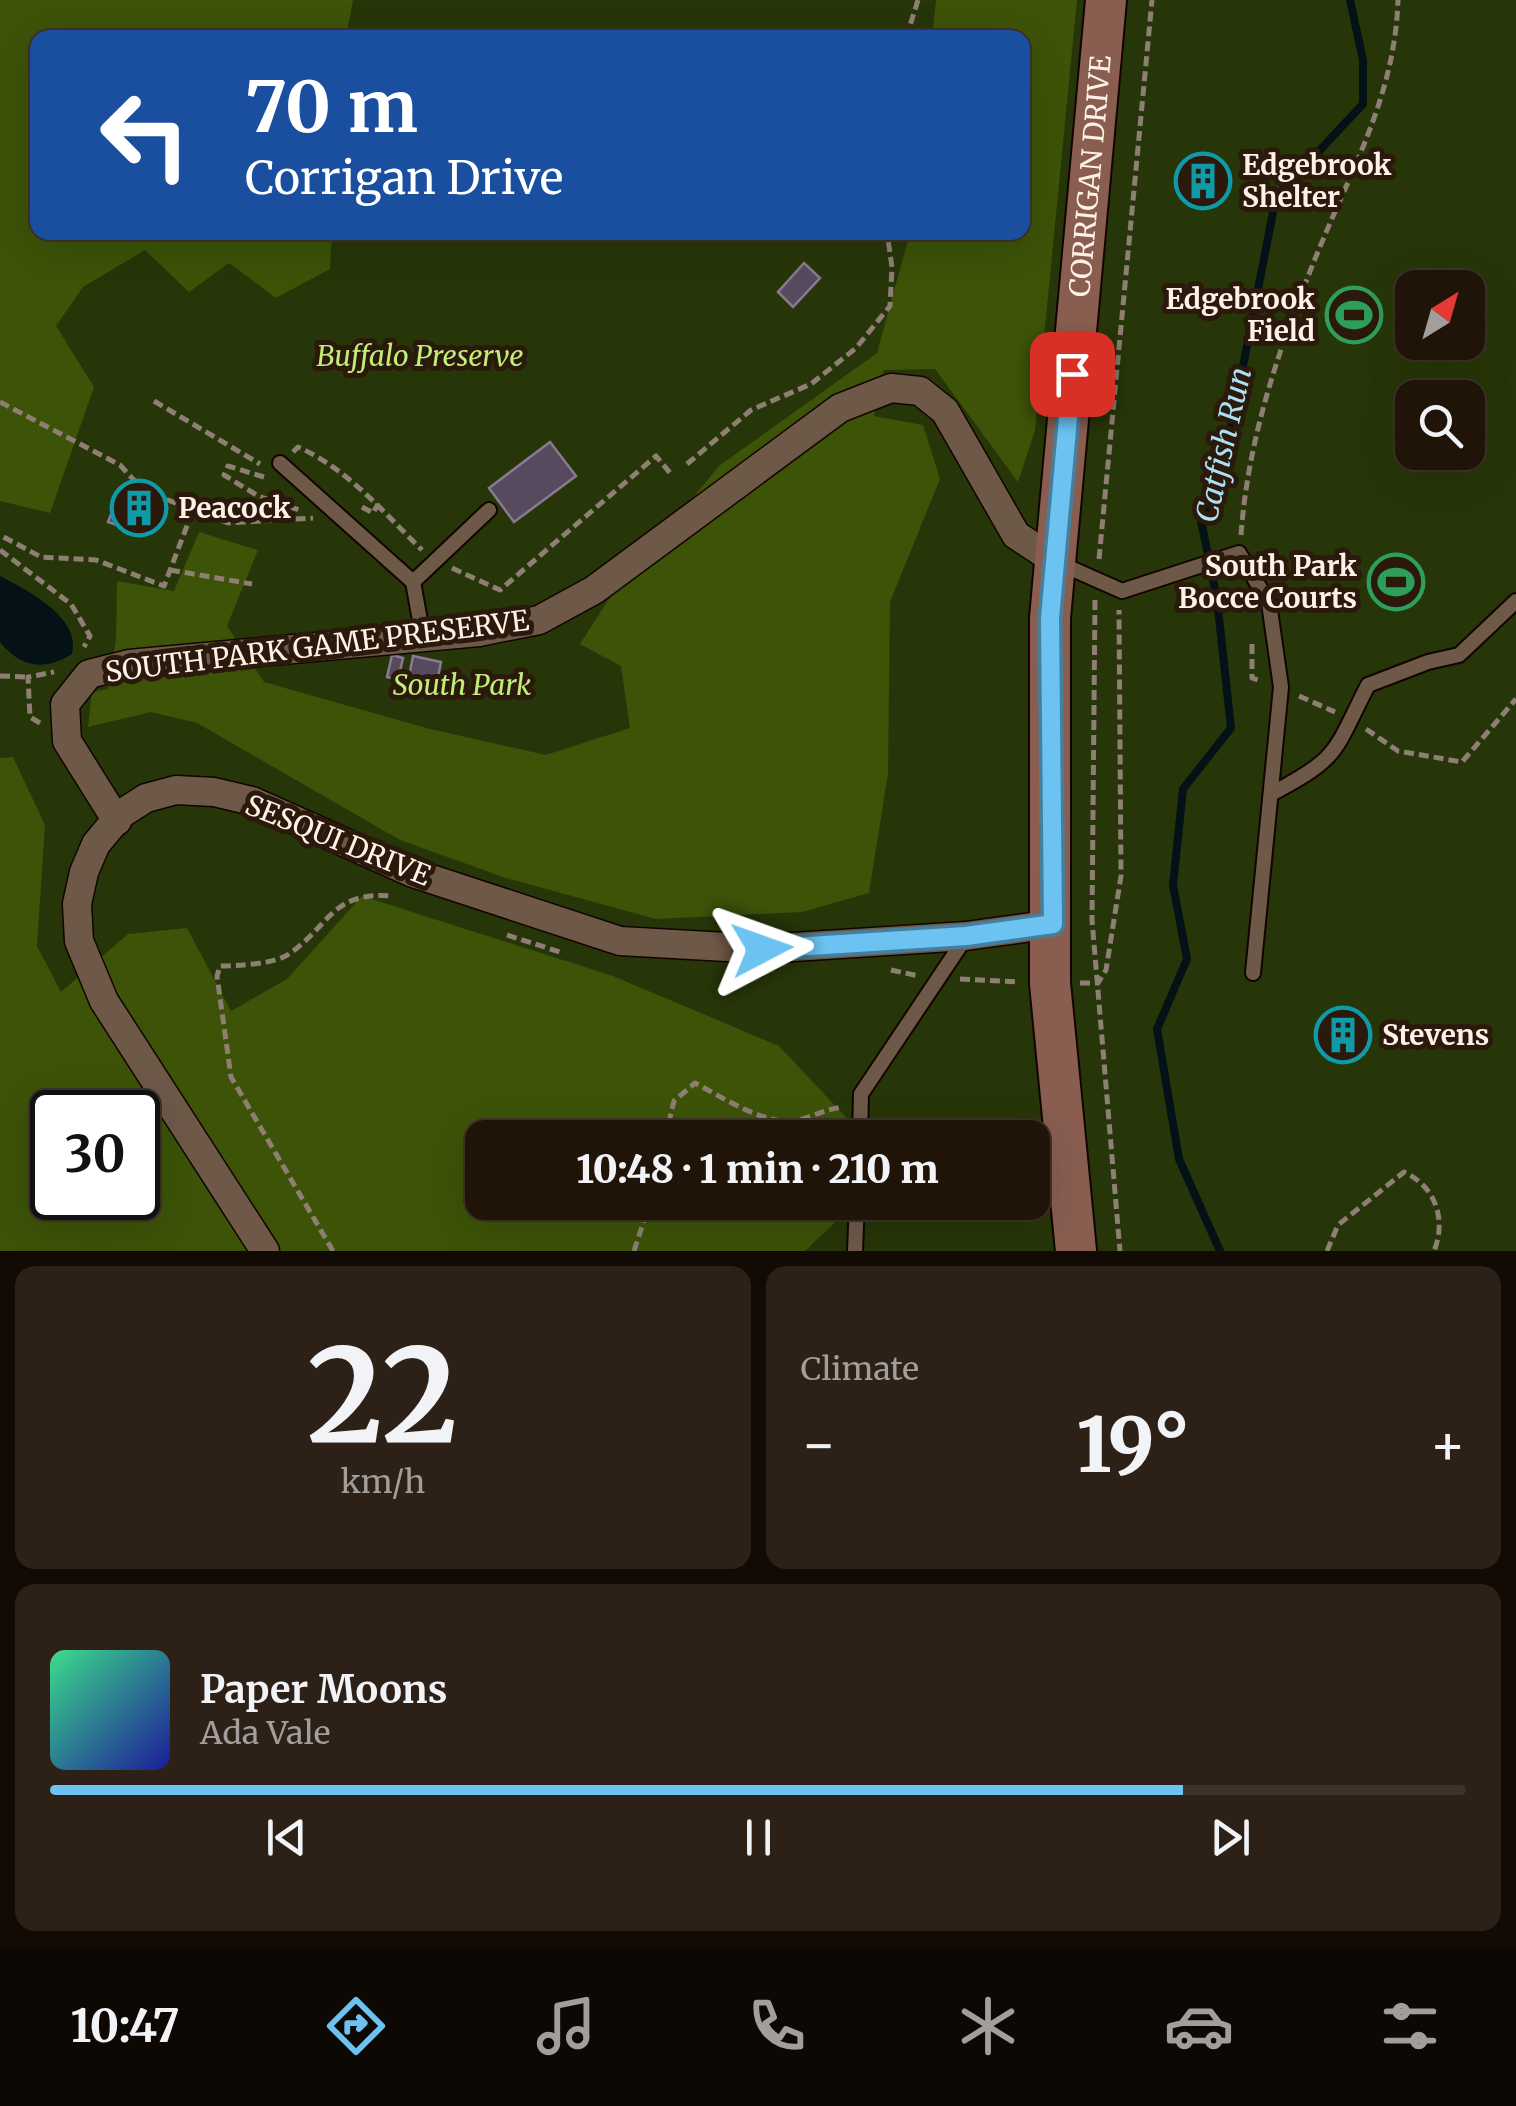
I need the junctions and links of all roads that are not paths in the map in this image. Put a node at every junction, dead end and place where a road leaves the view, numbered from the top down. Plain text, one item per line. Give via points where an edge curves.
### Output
1 (1106, 0) edge
2 (280, 462) dead end
3 (489, 510) dead end
4 (1054, 560) junction
5 (414, 582) junction
6 (1516, 601) edge
7 (423, 637) junction
8 (1271, 794) junction
9 (116, 821) junction
10 (1053, 924) junction
11 (966, 936) junction
12 (1253, 973) dead end
13 (861, 1120) edge
14 (856, 1220) edge
15 (265, 1251) edge
16 (855, 1251) edge
17 (1076, 1251) edge

1 - 4 street, CORRIGAN DRIVE
2 - 5 lane
3 - 5 lane
4 - 7 street, SOUTH PARK GAME PRESERVE via 1016,535 945,410 920,391 892,388 840,408 640,557 539,620
4 - 8 lane via 1122,591 1239,553 1269,603 1281,687
4 - 10 street, CORRIGAN DRIVE
5 - 7 lane
6 - 8 lane via 1460,655 1368,686 1338,750 1319,769
7 - 9 street, SOUTH PARK GAME PRESERVE via 129,664 89,674 65,704 66,733
8 - 12 lane
9 - 11 street, SESQUI DRIVE via 146,798 176,790 252,801 413,873 620,941 762,949
9 - 15 street, SESQUI DRIVE via 84,872 79,941 104,1001
10 - 11 street, SESQUI DRIVE
10 - 17 street, CORRIGAN DRIVE via 1050,983
11 - 13 lane via 862,1094
14 - 16 lane

